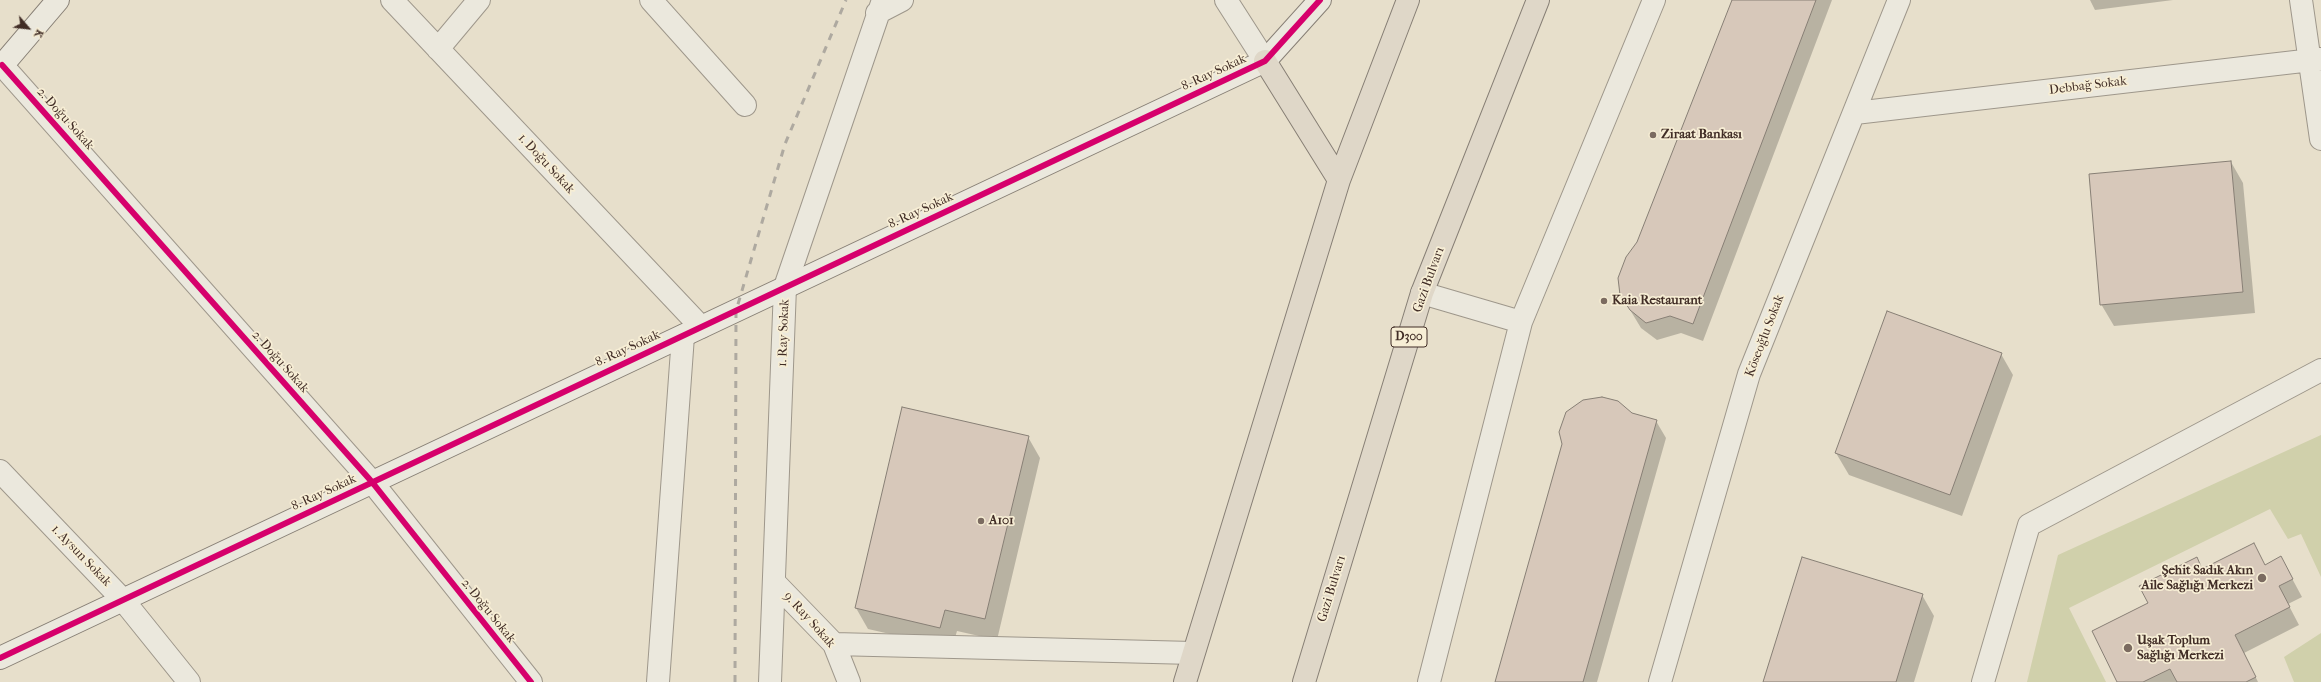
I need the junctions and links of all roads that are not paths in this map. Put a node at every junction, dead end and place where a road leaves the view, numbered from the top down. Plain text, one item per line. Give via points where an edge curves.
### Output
1 (58, 0) edge
2 (392, 0) edge
3 (479, 0) edge
4 (652, 0) edge
5 (902, 0) edge
6 (1226, 0) edge
7 (1320, 0) edge
8 (1408, 0) edge
9 (1538, 0) edge
10 (1654, 0) edge
11 (1899, 0) edge
12 (2301, 0) edge
13 (880, 6) edge
14 (438, 49) junction
15 (2315, 59) edge
16 (1265, 61) junction
17 (1, 66) edge
18 (745, 105) dead end
19 (1855, 113) junction
20 (2321, 139) edge
21 (1339, 180) junction
22 (786, 287) junction
23 (1422, 293) junction
24 (1521, 322) junction
25 (692, 332) junction
26 (2321, 370) edge
27 (0, 471) edge
28 (372, 482) junction
29 (775, 583) junction
30 (123, 600) junction
31 (834, 644) junction
32 (1193, 653) junction
33 (0, 658) edge
34 (189, 682) edge
35 (531, 682) edge
36 (658, 682) edge
37 (770, 682) edge
38 (849, 682) edge
39 (1185, 682) edge
40 (1304, 682) edge
41 (1429, 682) edge
42 (1660, 682) edge
43 (1983, 682) edge

1 - 17 street
2 - 14 street, 1. Doğu Sokak
3 - 14 street
4 - 18 street
5 - 13 street
6 - 16 street
7 - 16 street
8 - 21 highway
9 - 23 highway, Gazi Bulvarı / D300
10 - 24 street
11 - 19 street, Köseoğlu Sokak
12 - 15 street
13 - 22 street, 1. Ray Sokak
14 - 25 street, 1. Doğu Sokak
15 - 19 street, Debbağ Sokak
15 - 20 street
16 - 21 highway
16 - 22 street, 8. Ray Sokak
17 - 28 street, 2. Doğu Sokak
19 - 42 street, Köseoğlu Sokak via 1750,374
21 - 32 highway
22 - 25 street, 8. Ray Sokak
22 - 29 street, 1. Ray Sokak
23 - 24 street
23 - 40 highway, Gazi Bulvarı / D300
24 - 41 street
25 - 28 street, 8. Ray Sokak
25 - 36 street
26 - 43 street via 2029,525
27 - 30 street, 1. Aysun Sokak
28 - 30 street, 8. Ray Sokak
28 - 35 street, 2. Doğu Sokak
29 - 31 street, 9. Ray Sokak
29 - 37 street, 1. Ray Sokak
30 - 33 street, 8. Ray Sokak
30 - 34 street, 1. Aysun Sokak
31 - 32 street
31 - 38 street, 9. Ray Sokak
32 - 39 highway

